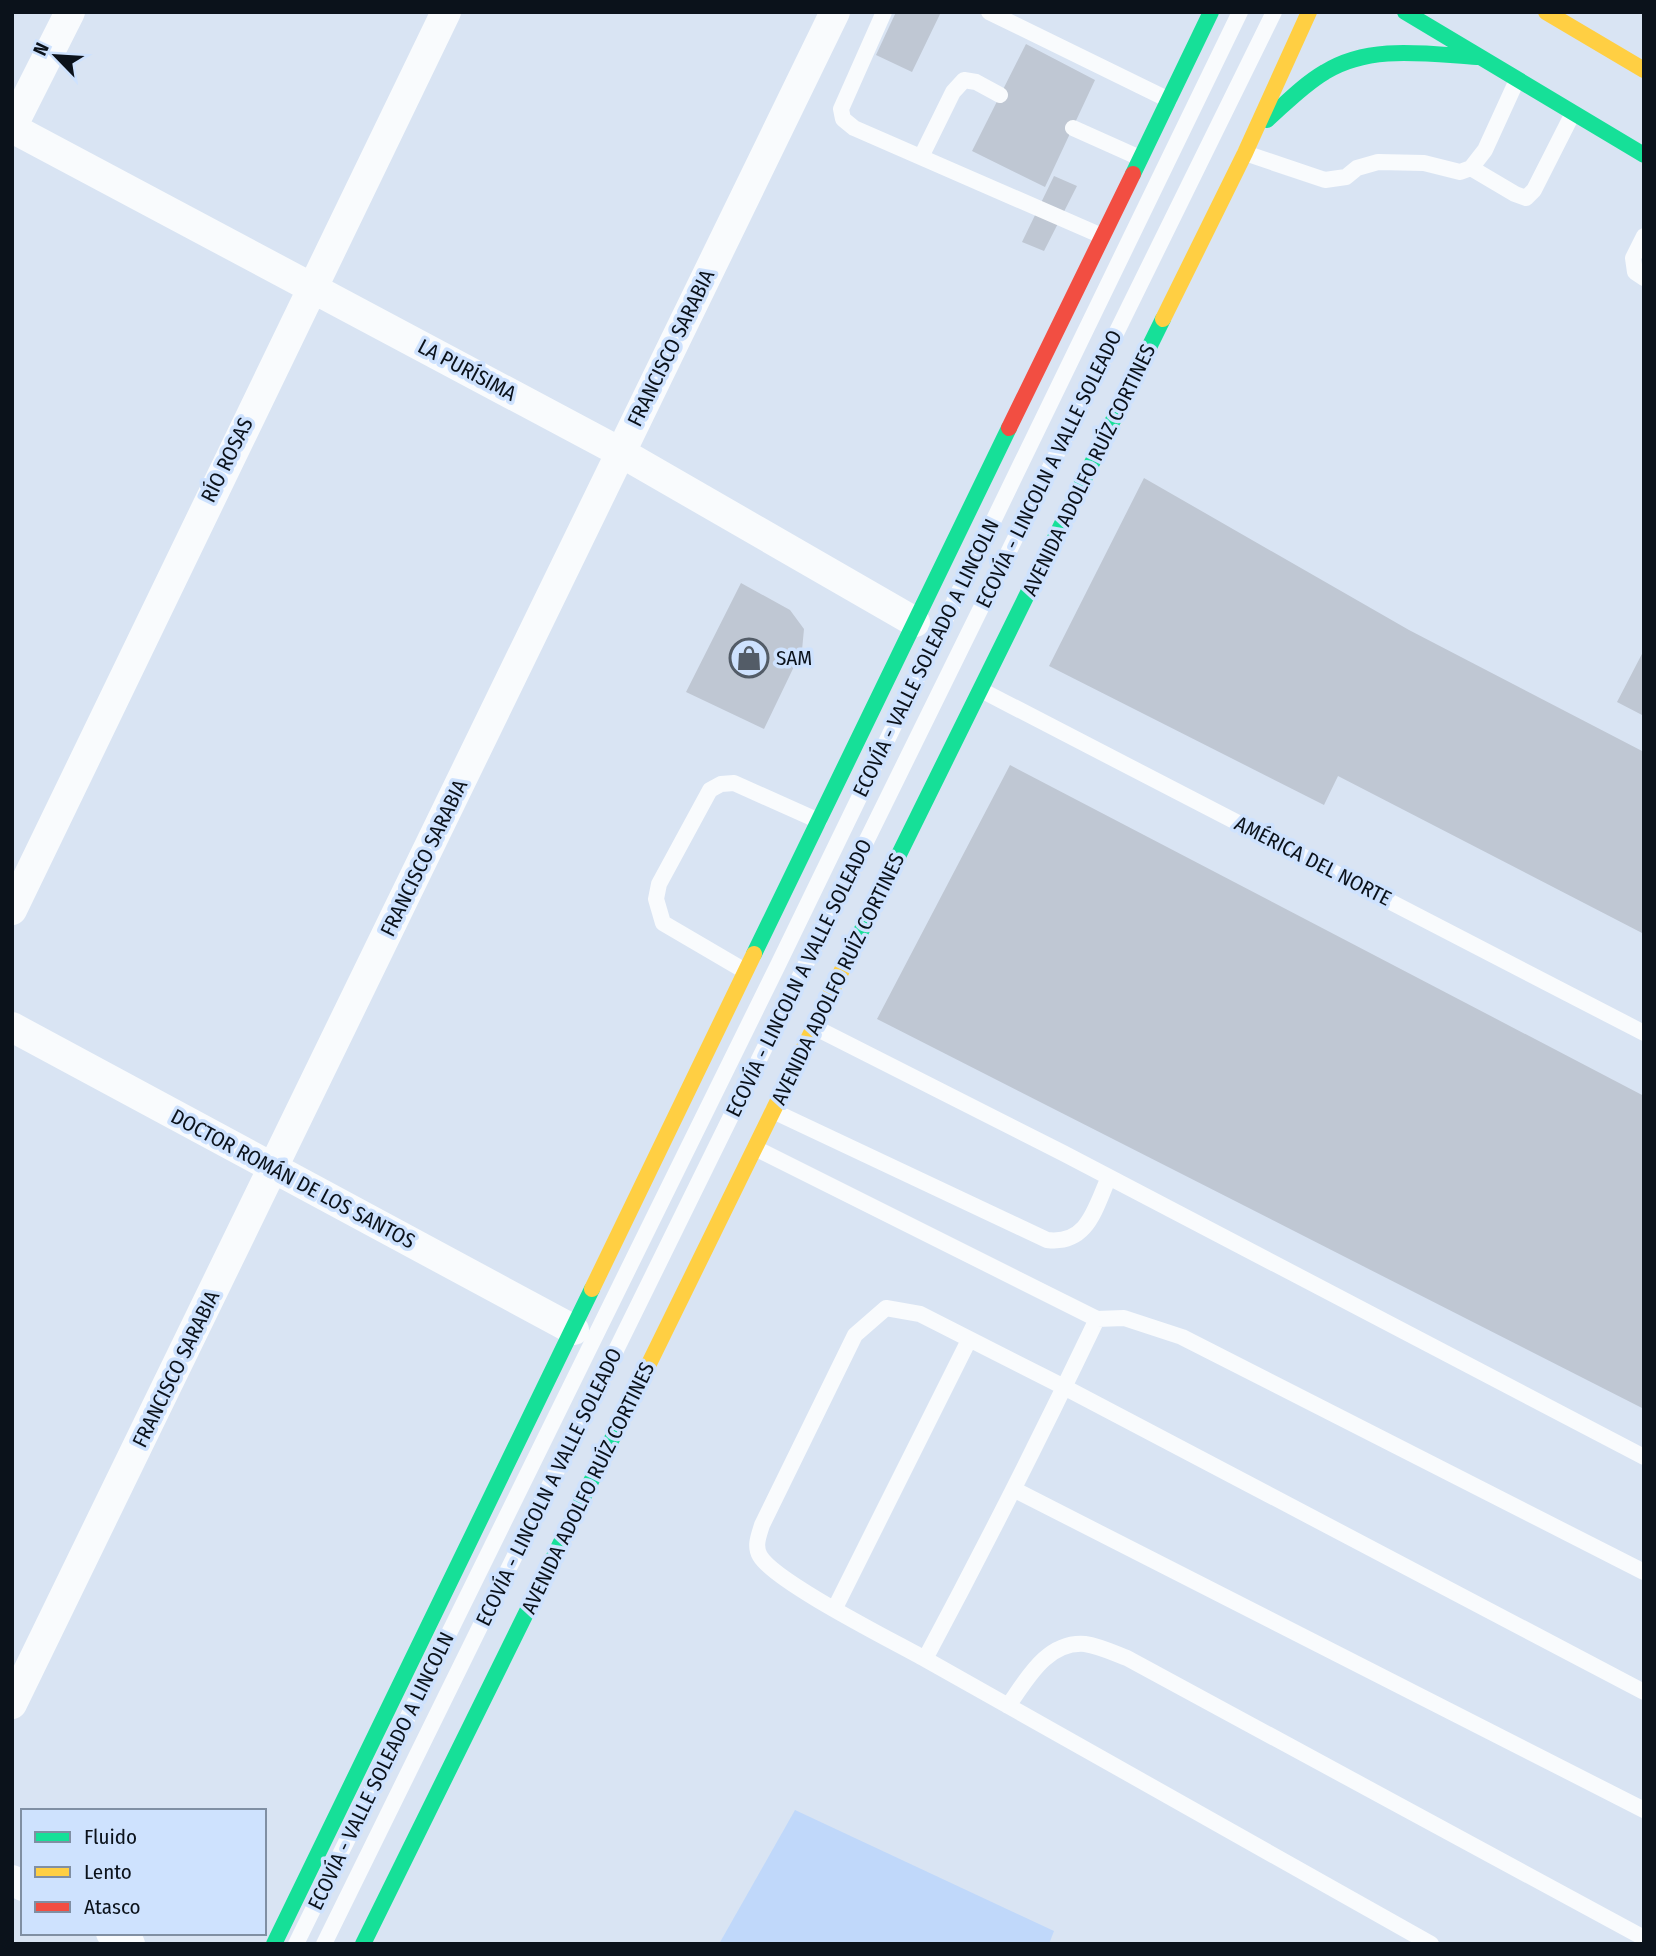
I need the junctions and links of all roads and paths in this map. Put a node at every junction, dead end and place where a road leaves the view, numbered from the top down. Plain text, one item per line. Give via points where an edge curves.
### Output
1 (70, 12) edge
2 (446, 12) edge
3 (835, 12) edge
4 (884, 12) edge
5 (989, 12) edge
6 (1211, 12) edge
7 (1240, 12) edge
8 (1273, 12) edge
9 (1310, 12) edge
10 (1405, 12) edge
11 (1546, 12) edge
12 (1477, 57) junction
13 (1644, 70) edge
14 (1517, 80) junction
15 (1000, 94) dead end
16 (1169, 100) junction
17 (1573, 113) junction
18 (12, 128) edge
19 (1073, 128) dead end
20 (1255, 131) junction
21 (1245, 153) junction
22 (1644, 155) edge
23 (921, 158) junction
24 (1140, 158) junction
25 (1471, 168) junction
26 (1102, 236) junction
27 (1644, 236) edge
28 (1644, 278) edge
29 (311, 286) junction
30 (620, 452) junction
31 (915, 622) junction
32 (981, 690) junction
33 (819, 821) junction
34 (21, 867) edge
35 (12, 910) edge
36 (747, 971) junction
37 (12, 1027) edge
38 (814, 1027) junction
39 (1644, 1033) edge
40 (773, 1111) junction
41 (755, 1148) junction
42 (273, 1170) junction
43 (1109, 1177) junction
44 (1097, 1319) junction
45 (574, 1330) junction
46 (969, 1340) junction
47 (1064, 1387) junction
48 (1644, 1457) edge
49 (1015, 1490) junction
50 (1644, 1572) edge
51 (835, 1608) junction
52 (925, 1659) junction
53 (1644, 1692) edge
54 (12, 1704) edge
55 (1008, 1706) junction
56 (1644, 1810) edge
57 (114, 1935) edge
58 (1644, 1938) edge
59 (130, 1944) edge
60 (274, 1944) edge
61 (296, 1944) edge
62 (324, 1944) edge
63 (363, 1944) edge
64 (1431, 1944) edge

1 - 18 street
2 - 29 street, RÍO ROSAS
3 - 30 street, FRANCISCO SARABIA
4 - 23 lane via 841,108 854,128
5 - 16 lane
6 - 16 main road
7 - 61 lane, ECOVÍA - VALLE SOLEADO A LINCOLN
8 - 62 lane, ECOVÍA - LINCOLN A VALLE SOLEADO
9 - 20 main road, AVENIDA ADOLFO RUÍZ CORTINES
10 - 12 main road
11 - 13 main road
12 - 14 main road
12 - 20 main road via 1384,53 1345,61 1312,80
14 - 17 main road
14 - 25 lane via 1485,150
15 - 23 lane via 964,80 953,92
16 - 24 main road
17 - 22 main road
17 - 25 lane via 1526,198
18 - 29 street, LA PURÍSIMA
19 - 24 lane
20 - 21 main road, AVENIDA ADOLFO RUÍZ CORTINES
21 - 25 lane via 1325,180 1346,177 1377,162 1424,163 1460,172
21 - 32 main road, AVENIDA ADOLFO RUÍZ CORTINES
23 - 26 lane
24 - 26 main road
26 - 31 main road
27 - 28 lane via 1633,258 1635,272
29 - 30 street, LA PURÍSIMA
29 - 34 street, RÍO ROSAS
30 - 31 street, LA PURÍSIMA
30 - 42 street, FRANCISCO SARABIA
31 - 33 main road
32 - 38 main road, AVENIDA ADOLFO RUÍZ CORTINES
32 - 39 lane, AMÉRICA DEL NORTE
33 - 36 main road
33 - 36 lane via 734,783 720,784 710,790 659,884 656,900 663,923
34 - 35 street, RÍO ROSAS
36 - 45 main road
37 - 42 street, DOCTOR ROMÁN DE LOS SANTOS
38 - 40 main road, AVENIDA ADOLFO RUÍZ CORTINES
38 - 43 lane
40 - 41 main road, AVENIDA ADOLFO RUÍZ CORTINES
40 - 43 lane via 1047,1240 1063,1242 1079,1234
41 - 44 lane
41 - 63 main road, AVENIDA ADOLFO RUÍZ CORTINES
42 - 45 street, DOCTOR ROMÁN DE LOS SANTOS
42 - 54 street, FRANCISCO SARABIA
43 - 48 lane
44 - 47 lane
44 - 50 lane via 1124,1318 1182,1337
45 - 60 main road
46 - 47 lane
46 - 51 lane
46 - 51 lane via 920,1314 886,1307 855,1335 757,1541 758,1553 777,1575
47 - 49 lane
47 - 53 lane
49 - 52 lane
49 - 56 lane
51 - 52 lane
52 - 55 lane
55 - 58 lane via 1038,1664 1060,1647 1086,1644 1127,1658
55 - 64 lane
57 - 59 street

